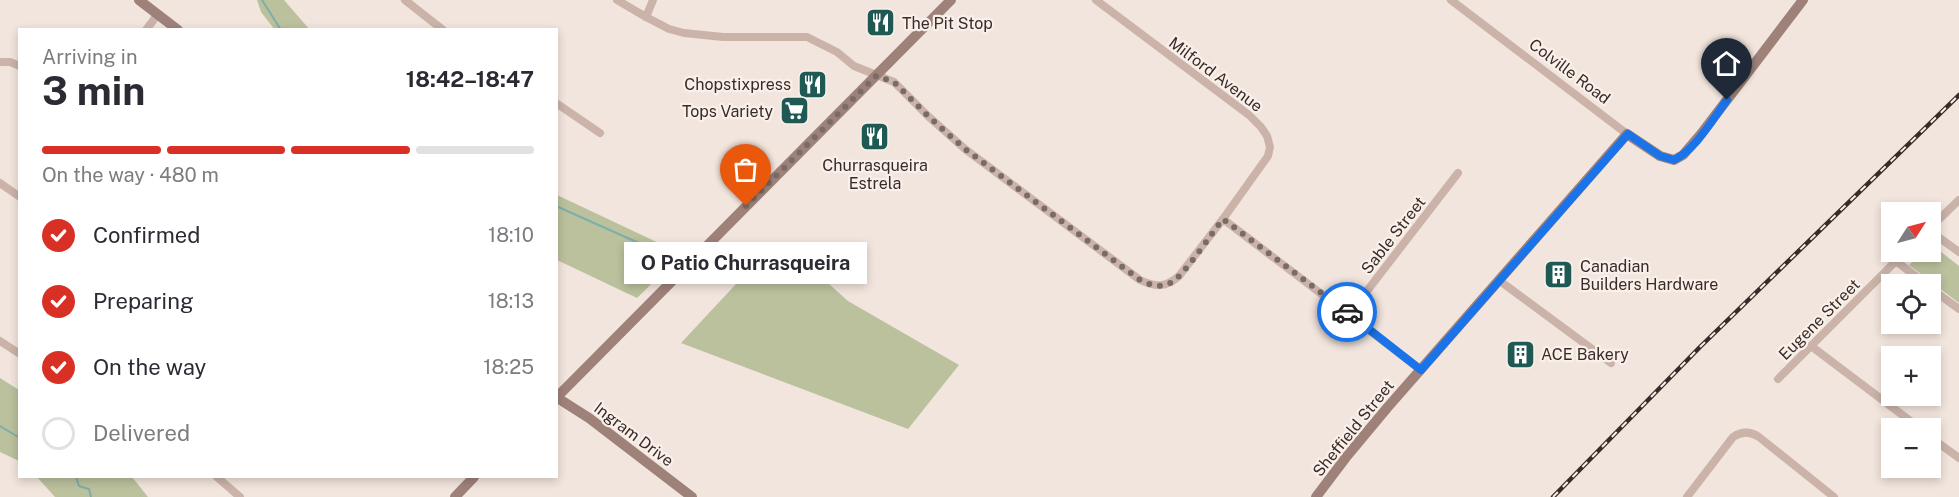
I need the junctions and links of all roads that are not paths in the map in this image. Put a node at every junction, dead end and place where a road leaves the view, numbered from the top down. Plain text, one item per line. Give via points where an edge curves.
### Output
1 (139, 0) edge
2 (405, 0) edge
3 (617, 0) edge
4 (653, 0) edge
5 (951, 0) edge
6 (1096, 0) edge
7 (1451, 0) edge
8 (1803, 0) edge
9 (158, 14) junction
10 (646, 17) junction
11 (148, 28) edge
12 (176, 28) edge
13 (440, 28) edge
14 (0, 62) edge
15 (18, 65) edge
16 (876, 76) junction
17 (558, 105) edge
18 (600, 133) dead end
19 (1628, 134) junction
20 (1458, 173) dead end
21 (0, 183) edge
22 (18, 196) edge
23 (1959, 200) edge
24 (1941, 218) edge
25 (1223, 219) junction
26 (1941, 238) edge
27 (1959, 252) edge
28 (1895, 262) edge
29 (1897, 262) edge
30 (1913, 274) edge
31 (1500, 281) junction
32 (1941, 296) edge
33 (1959, 309) edge
34 (1348, 313) junction
35 (0, 341) edge
36 (1811, 346) junction
37 (18, 353) edge
38 (1611, 363) dead end
39 (1421, 370) junction
40 (1778, 379) dead end
41 (558, 397) edge
42 (558, 399) edge
43 (1906, 418) edge
44 (1941, 444) edge
45 (1959, 458) edge
46 (218, 478) edge
47 (473, 478) edge
48 (240, 497) edge
49 (455, 497) edge
50 (692, 497) edge
51 (1316, 497) edge
52 (1687, 497) edge
53 (1834, 497) edge

1 - 9 street
2 - 13 street
3 - 10 street
4 - 10 street
5 - 16 street
6 - 25 street, Milford Avenue via 1249,115 1267,135 1268,156
7 - 19 street, Colville Road
8 - 19 street, Colville Road via 1683,155 1674,160 1660,156
9 - 11 street
9 - 12 street
10 - 16 street via 669,28 703,36 807,37
14 - 15 street
16 - 25 street, Milford Avenue via 894,82 965,149 1150,285 1171,283 1179,276
16 - 41 street
17 - 18 street
19 - 31 street, Sheffield Street
20 - 34 street, Sable Street
21 - 22 street
23 - 24 street
25 - 34 street
26 - 27 street
28 - 36 street, Eugene Street
29 - 30 street
31 - 38 street
31 - 39 street, Sheffield Street
32 - 33 street
34 - 39 street
35 - 37 street
36 - 40 street, Eugene Street
36 - 43 street
39 - 51 street, Sheffield Street
42 - 50 street, Ingram Drive via 590,418
44 - 45 street
46 - 48 street
47 - 49 street
52 - 53 street via 1733,437 1744,432 1756,435

